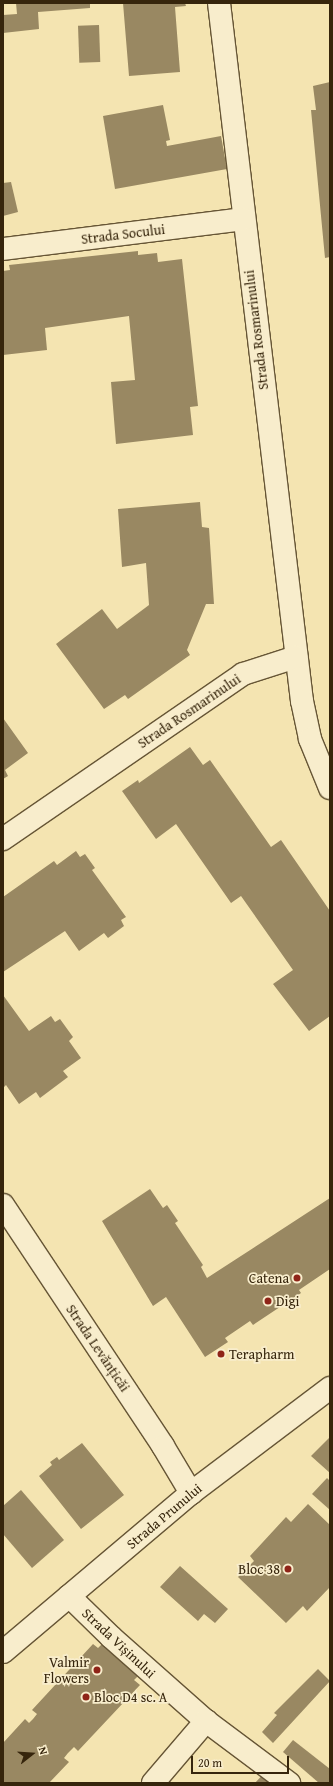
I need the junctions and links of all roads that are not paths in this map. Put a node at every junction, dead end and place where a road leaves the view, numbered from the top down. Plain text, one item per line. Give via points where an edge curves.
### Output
1 (219, 3) edge
2 (243, 218) junction
3 (3, 249) edge
4 (296, 657) junction
5 (330, 788) edge
6 (3, 839) edge
7 (3, 1205) edge
8 (330, 1388) edge
9 (191, 1493) junction
10 (69, 1596) junction
11 (3, 1652) edge
12 (206, 1721) junction
13 (153, 1783) edge
14 (289, 1783) edge

1 - 2 street, Strada Rosmarinului
2 - 3 street, Strada Socului
2 - 4 street, Strada Rosmarinului
4 - 5 street, Strada Rosmarinului via 310,739
4 - 6 street, Strada Rosmarinului via 243,674
7 - 9 street, Strada Levănțicăi via 163,1446
8 - 9 street, Strada Prunului
9 - 10 street, Strada Prunului
10 - 11 street, Strada Prunului
10 - 12 street, Strada Vișinului
12 - 13 street
12 - 14 street, Strada Vișinului

